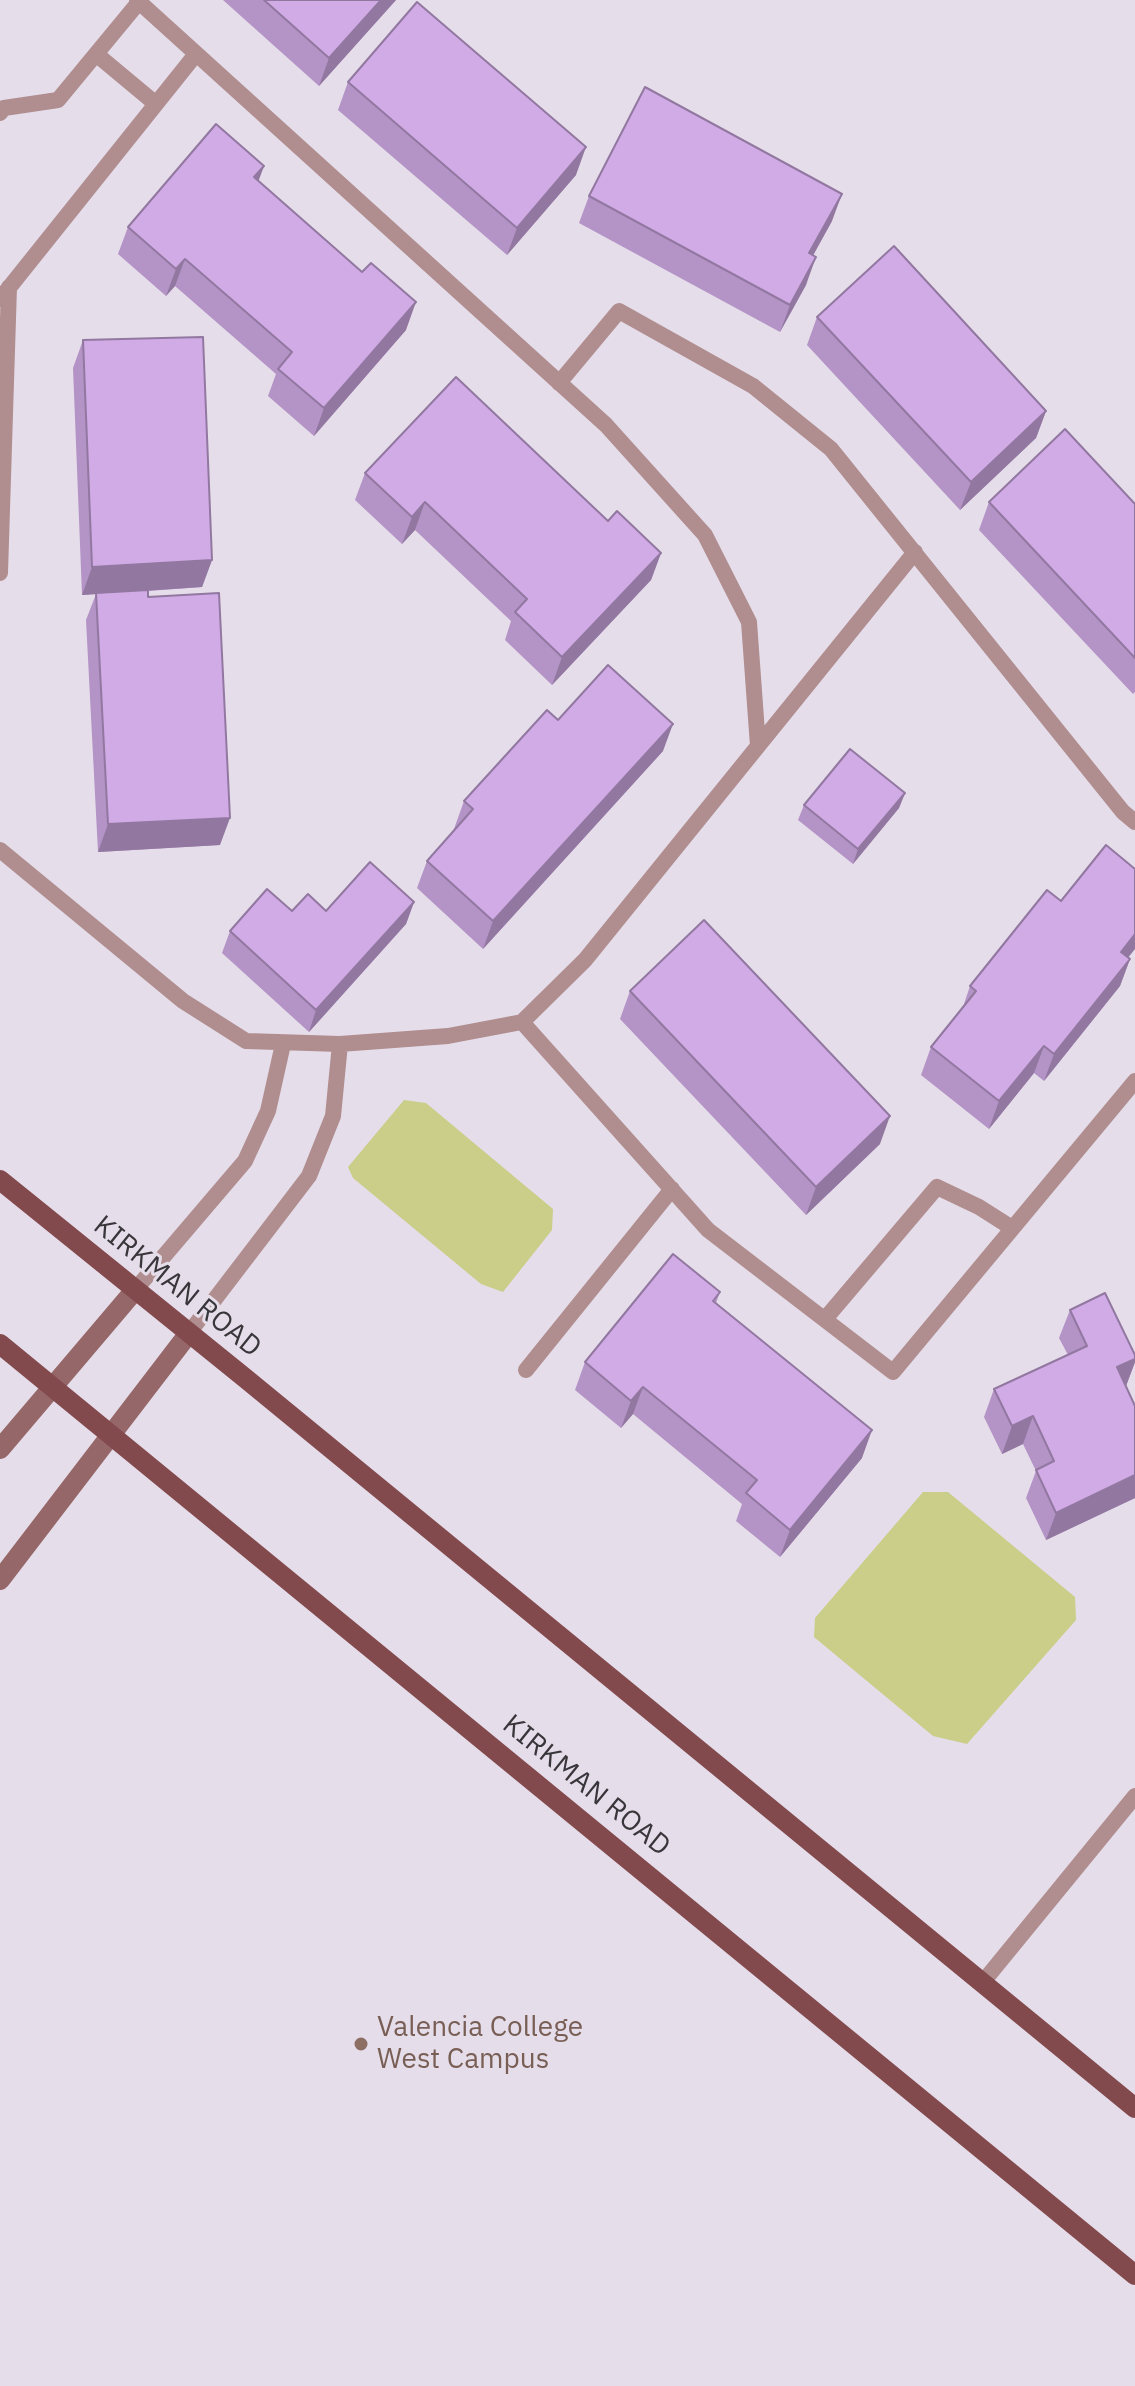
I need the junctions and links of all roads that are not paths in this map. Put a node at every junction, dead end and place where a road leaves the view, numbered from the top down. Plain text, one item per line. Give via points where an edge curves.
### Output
1 (138, 1) edge
2 (96, 54) junction
3 (196, 54) junction
4 (156, 104) junction
5 (1, 107) edge
6 (5, 293) edge
7 (559, 383) junction
8 (2, 486) edge
9 (1, 535) edge
10 (915, 552) junction
11 (0, 573) edge
12 (758, 746) junction
13 (1135, 822) edge
14 (0, 850) edge
15 (522, 1022) junction
16 (283, 1044) junction
17 (340, 1044) junction
18 (1135, 1081) edge
19 (0, 1180) edge
20 (672, 1189) junction
21 (1012, 1228) junction
22 (135, 1290) junction
23 (825, 1319) junction
24 (189, 1333) junction
25 (0, 1344) edge
26 (526, 1370) dead end
27 (53, 1387) junction
28 (111, 1434) junction
29 (0, 1449) edge
30 (0, 1580) edge
31 (1135, 1796) edge
32 (983, 1982) junction
33 (1135, 2108) edge
34 (1135, 2275) edge

1 - 2 lane
1 - 3 lane
2 - 4 lane
2 - 5 lane via 58,100
3 - 4 lane
3 - 7 lane
4 - 6 lane
6 - 8 lane
7 - 10 lane via 619,311 753,386 820,440
7 - 12 lane via 606,425 705,535 749,622
8 - 9 lane
9 - 11 lane
10 - 12 lane
10 - 13 lane
12 - 15 lane via 585,960
14 - 16 lane via 183,1001 246,1041
15 - 17 lane via 448,1036
15 - 20 lane
16 - 17 lane
16 - 22 lane via 268,1111 245,1161
17 - 24 lane via 333,1116 309,1176
18 - 21 lane
19 - 22 main road, KIRKMAN ROAD
20 - 23 lane via 708,1230
20 - 26 lane
21 - 23 lane via 937,1187
21 - 23 lane via 893,1372
22 - 24 main road, KIRKMAN ROAD
22 - 27 street
24 - 28 street
24 - 32 main road, KIRKMAN ROAD
25 - 27 main road, KIRKMAN ROAD
27 - 28 main road, KIRKMAN ROAD
27 - 29 street
28 - 30 street
28 - 34 main road, KIRKMAN ROAD
31 - 32 lane
32 - 33 main road, KIRKMAN ROAD

